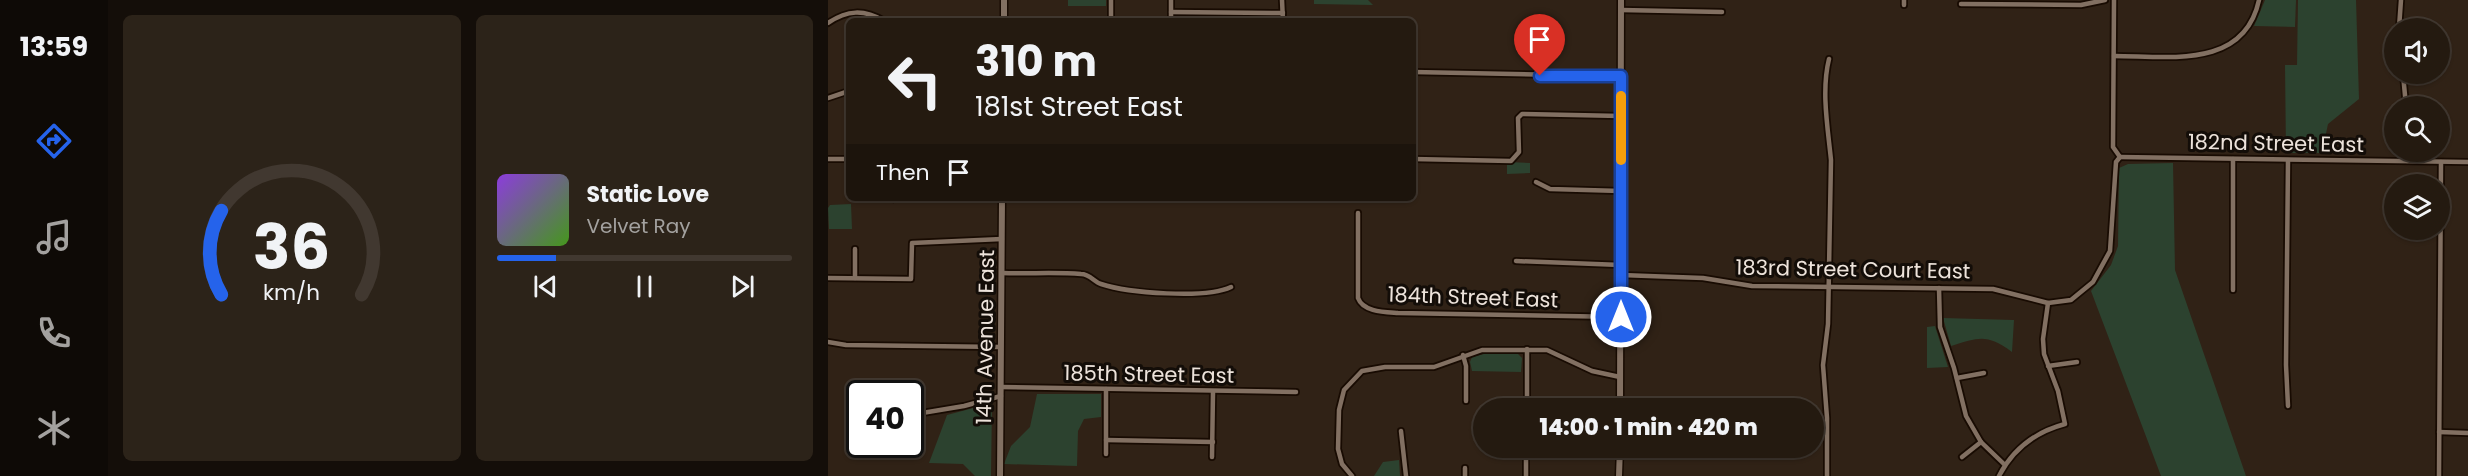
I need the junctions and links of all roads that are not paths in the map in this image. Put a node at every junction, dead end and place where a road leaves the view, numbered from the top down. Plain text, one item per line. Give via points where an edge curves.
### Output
1 (1004, 0) edge
2 (1111, 0) edge
3 (1171, 0) edge
4 (1282, 0) edge
5 (1621, 0) edge
6 (2105, 0) edge
7 (2114, 0) edge
8 (2259, 0) edge
9 (2401, 0) edge
10 (1961, 4) dead end
11 (1621, 10) junction
12 (1171, 12) junction
13 (1722, 12) dead end
14 (1282, 13) junction
15 (878, 18) edge
16 (1004, 18) edge
17 (1111, 18) edge
18 (1170, 18) edge
19 (1283, 18) edge
20 (2400, 18) edge
21 (828, 23) edge
22 (2114, 56) junction
23 (1829, 60) dead end
24 (1416, 72) edge
25 (1621, 76) junction
26 (846, 92) edge
27 (828, 98) edge
28 (1621, 116) junction
29 (2120, 157) junction
30 (828, 159) edge
31 (846, 159) edge
32 (1416, 159) edge
33 (2233, 159) junction
34 (2288, 160) junction
35 (2384, 161) edge
36 (2441, 162) edge
37 (2450, 162) edge
38 (2468, 162) edge
39 (1536, 182) dead end
40 (1621, 191) junction
41 (1002, 201) edge
42 (1358, 213) dead end
43 (1002, 239) junction
44 (855, 249) dead end
45 (1516, 261) dead end
46 (1621, 265) junction
47 (1002, 273) junction
48 (1621, 275) junction
49 (828, 278) edge
50 (855, 278) junction
51 (1829, 286) junction
52 (1231, 287) dead end
53 (1939, 288) junction
54 (2234, 290) dead end
55 (2048, 303) junction
56 (1621, 317) junction
57 (828, 342) edge
58 (1001, 347) junction
59 (1527, 349) junction
60 (1462, 355) junction
61 (2077, 362) dead end
62 (2048, 366) junction
63 (1984, 373) dead end
64 (1620, 377) junction
65 (1957, 378) junction
66 (1001, 387) junction
67 (1106, 389) junction
68 (1213, 392) junction
69 (1296, 392) dead end
70 (1000, 396) junction
71 (1527, 398) edge
72 (1620, 398) edge
73 (1466, 400) dead end
74 (2288, 406) dead end
75 (924, 413) edge
76 (1401, 431) dead end
77 (2439, 432) junction
78 (2468, 433) edge
79 (1106, 440) junction
80 (1212, 442) junction
81 (1981, 442) junction
82 (1106, 454) dead end
83 (1962, 456) dead end
84 (1212, 457) dead end
85 (1526, 458) edge
86 (1620, 458) edge
87 (2004, 465) junction
88 (1465, 468) dead end
89 (1000, 476) edge
90 (1352, 476) edge
91 (1406, 476) edge
92 (1465, 476) edge
93 (1526, 476) edge
94 (1620, 476) edge
95 (1827, 476) edge
96 (1999, 476) edge
97 (2439, 476) edge

1 - 16 street
2 - 17 street
3 - 12 street
4 - 14 street
5 - 11 street
6 - 10 street via 2081,5
7 - 22 street
8 - 22 street via 2241,35 2217,51 2193,56
9 - 20 street
11 - 13 street
11 - 25 street
12 - 14 street
12 - 18 street
14 - 19 street
15 - 21 street via 852,12
22 - 29 street via 2113,147
23 - 51 street
24 - 25 street
25 - 28 street
26 - 27 street
28 - 32 street via 1522,114 1518,118 1519,152 1511,161
28 - 40 street
29 - 33 street, 182nd Street East
29 - 55 street via 2116,162 2112,243 2104,264 2080,295
30 - 31 street
33 - 34 street, 182nd Street East
33 - 54 street
34 - 35 street, 182nd Street East
34 - 74 street
36 - 77 street
37 - 38 street, 182nd Street East
39 - 40 street via 1550,189
40 - 46 street
41 - 43 street, 14th Avenue East
42 - 56 street, 184th Street East via 1358,298 1362,305 1398,313
43 - 47 street, 14th Avenue East
43 - 50 street via 912,243 911,279
44 - 50 street
45 - 46 street
46 - 48 street
47 - 52 street via 1083,274 1101,284 1124,289 1194,294
47 - 58 street, 14th Avenue East
48 - 51 street, 183rd Street Court East via 1703,278 1752,286
48 - 56 street
49 - 50 street
51 - 53 street, 183rd Street Court East
51 - 95 street via 1822,366
53 - 55 street, 183rd Street Court East via 2001,290
53 - 65 street via 1941,327
55 - 62 street via 2043,339
56 - 64 street
57 - 58 street
58 - 66 street, 14th Avenue East
59 - 60 street via 1482,350
59 - 64 street via 1554,351 1593,371
59 - 71 street
60 - 73 street via 1466,366
60 - 90 street via 1434,367 1373,368 1354,378 1344,390 1339,410 1338,449 1342,464
61 - 62 street
62 - 87 street via 2065,424 2035,435
63 - 65 street
64 - 72 street
65 - 81 street via 1966,416
66 - 67 street, 185th Street East
66 - 70 street, 14th Avenue East
67 - 68 street, 185th Street East
67 - 79 street
68 - 69 street, 185th Street East
68 - 80 street
70 - 75 street
70 - 89 street, 14th Avenue East
76 - 91 street
77 - 78 street
77 - 97 street
79 - 80 street
79 - 82 street
80 - 84 street
81 - 83 street
81 - 87 street
85 - 93 street
86 - 94 street
87 - 96 street
88 - 92 street

